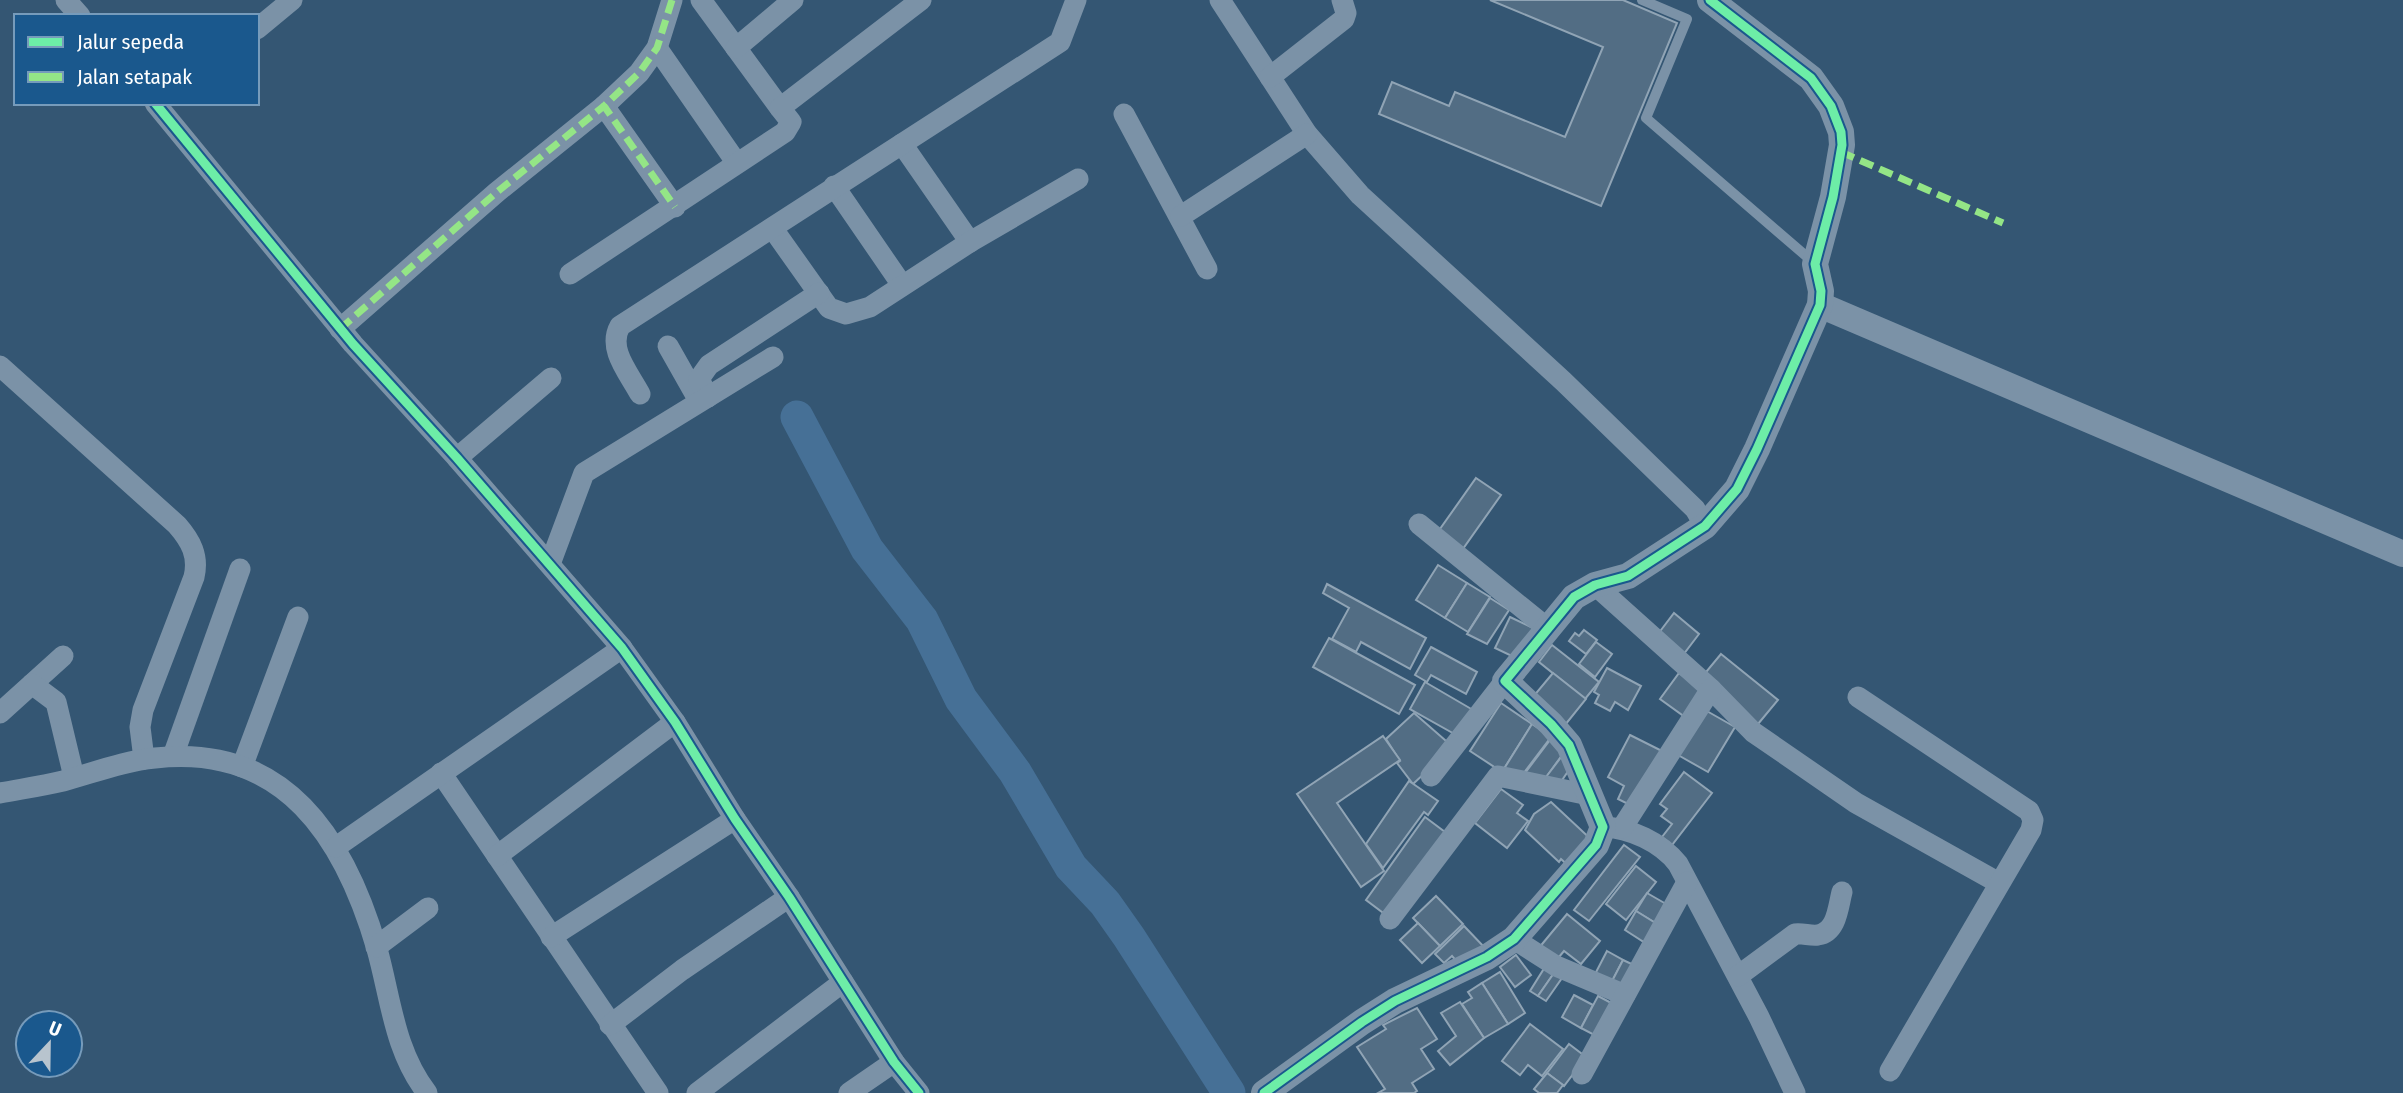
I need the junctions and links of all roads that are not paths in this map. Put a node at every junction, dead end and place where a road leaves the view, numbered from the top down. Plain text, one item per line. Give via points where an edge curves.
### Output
1 (65, 0) edge
2 (292, 0) edge
3 (671, 0) edge
4 (701, 0) edge
5 (793, 0) edge
6 (921, 0) edge
7 (1076, 0) edge
8 (1220, 0) edge
9 (1342, 0) edge
10 (1642, 0) edge
11 (1710, 0) edge
12 (78, 14) edge
13 (259, 27) edge
14 (657, 48) junction
15 (736, 48) junction
16 (1270, 77) junction
17 (161, 106) edge
18 (604, 106) junction
19 (780, 108) junction
20 (1124, 114) dead end
21 (1307, 134) junction
22 (902, 144) junction
23 (736, 162) junction
24 (1079, 179) dead end
25 (834, 186) junction
26 (675, 207) junction
27 (1181, 216) junction
28 (773, 229) junction
29 (970, 242) junction
30 (1815, 264) junction
31 (1207, 269) dead end
32 (570, 274) dead end
33 (902, 285) junction
34 (819, 293) junction
35 (1820, 305) junction
36 (340, 329) junction
37 (668, 346) dead end
38 (773, 357) dead end
39 (0, 366) edge
40 (551, 379) dead end
41 (640, 394) dead end
42 (704, 400) junction
43 (457, 458) junction
44 (1419, 524) dead end
45 (1705, 526) junction
46 (2403, 554) edge
47 (550, 564) junction
48 (240, 569) dead end
49 (1595, 584) junction
50 (298, 617) dead end
51 (1547, 628) junction
52 (622, 648) junction
53 (63, 656) dead end
54 (1505, 681) junction
55 (32, 684) junction
56 (1711, 689) junction
57 (1858, 697) dead end
58 (0, 713) edge
59 (676, 722) junction
60 (173, 756) junction
61 (144, 759) junction
62 (242, 767) junction
63 (441, 773) junction
64 (1431, 776) dead end
65 (74, 777) junction
66 (0, 793) edge
67 (1589, 795) junction
68 (735, 819) junction
69 (1612, 827) junction
70 (335, 847) junction
71 (497, 856) junction
72 (1687, 882) junction
73 (1999, 883) junction
74 (1842, 892) dead end
75 (789, 897) junction
76 (428, 908) dead end
77 (1390, 919) dead end
78 (551, 937) junction
79 (1514, 939) junction
80 (376, 947) junction
81 (1738, 976) junction
82 (843, 982) junction
83 (1625, 995) junction
84 (610, 1025) junction
85 (894, 1062) junction
86 (1890, 1071) dead end
87 (1581, 1074) dead end
88 (424, 1092) edge
89 (657, 1093) edge
90 (697, 1093) edge
91 (849, 1093) edge
92 (919, 1093) edge
93 (1264, 1093) edge
94 (1795, 1093) edge

1 - 12 street
2 - 13 street
3 - 14 street
4 - 15 street
5 - 15 street
6 - 19 street
7 - 22 street via 1060,43
8 - 16 street
9 - 16 street via 1344,19
10 - 30 lane via 1687,19 1646,118
11 - 30 street via 1811,78 1834,113 1841,132 1841,160
14 - 18 street via 639,73
14 - 23 street
15 - 19 street
16 - 21 street
17 - 36 street
18 - 26 street
18 - 36 street
19 - 23 street via 790,119 788,130
20 - 27 street
21 - 27 street
21 - 45 street via 1360,195 1563,380 1695,509
22 - 25 street
22 - 29 street
23 - 26 street
24 - 29 street
25 - 28 street
25 - 33 street
26 - 32 street
27 - 31 street
28 - 34 street
28 - 41 street via 621,326 615,346
29 - 33 street
30 - 35 street
33 - 34 street via 870,307 846,314 829,308
34 - 42 street via 709,365 699,379
35 - 45 street via 1737,489
35 - 46 street
36 - 43 street
37 - 42 street
38 - 42 street
39 - 61 street via 177,525 194,552 194,577 143,710
40 - 43 street
42 - 47 street via 584,473
43 - 47 street
44 - 51 street
45 - 49 street via 1628,576
47 - 52 street
48 - 60 street
49 - 51 street via 1574,597
49 - 56 street
50 - 62 street
51 - 54 street
52 - 59 street
52 - 63 street
53 - 55 street
54 - 64 street
54 - 67 street via 1569,745
55 - 58 street
55 - 65 street via 56,702
56 - 69 street
56 - 73 street via 1753,732 1827,784
57 - 73 street via 2032,814 2031,830
59 - 68 street
59 - 71 street
60 - 61 street
60 - 62 street via 210,758
61 - 65 street
62 - 70 street via 267,777 301,801
63 - 70 street
63 - 71 street
65 - 66 street
67 - 69 street
67 - 77 street via 1497,776
68 - 75 street
68 - 78 street
69 - 72 street via 1671,855
69 - 79 street
70 - 80 street via 360,897
71 - 78 street
72 - 81 street
72 - 83 street
73 - 86 street
74 - 81 street via 1831,928 1816,936 1795,934
75 - 82 street
75 - 84 street
76 - 80 street
78 - 84 street
79 - 83 street via 1556,966
79 - 93 street via 1395,1001
80 - 88 street via 395,1031
81 - 94 street
82 - 85 street
82 - 90 street
83 - 87 street
84 - 89 street
85 - 91 street
85 - 92 street

